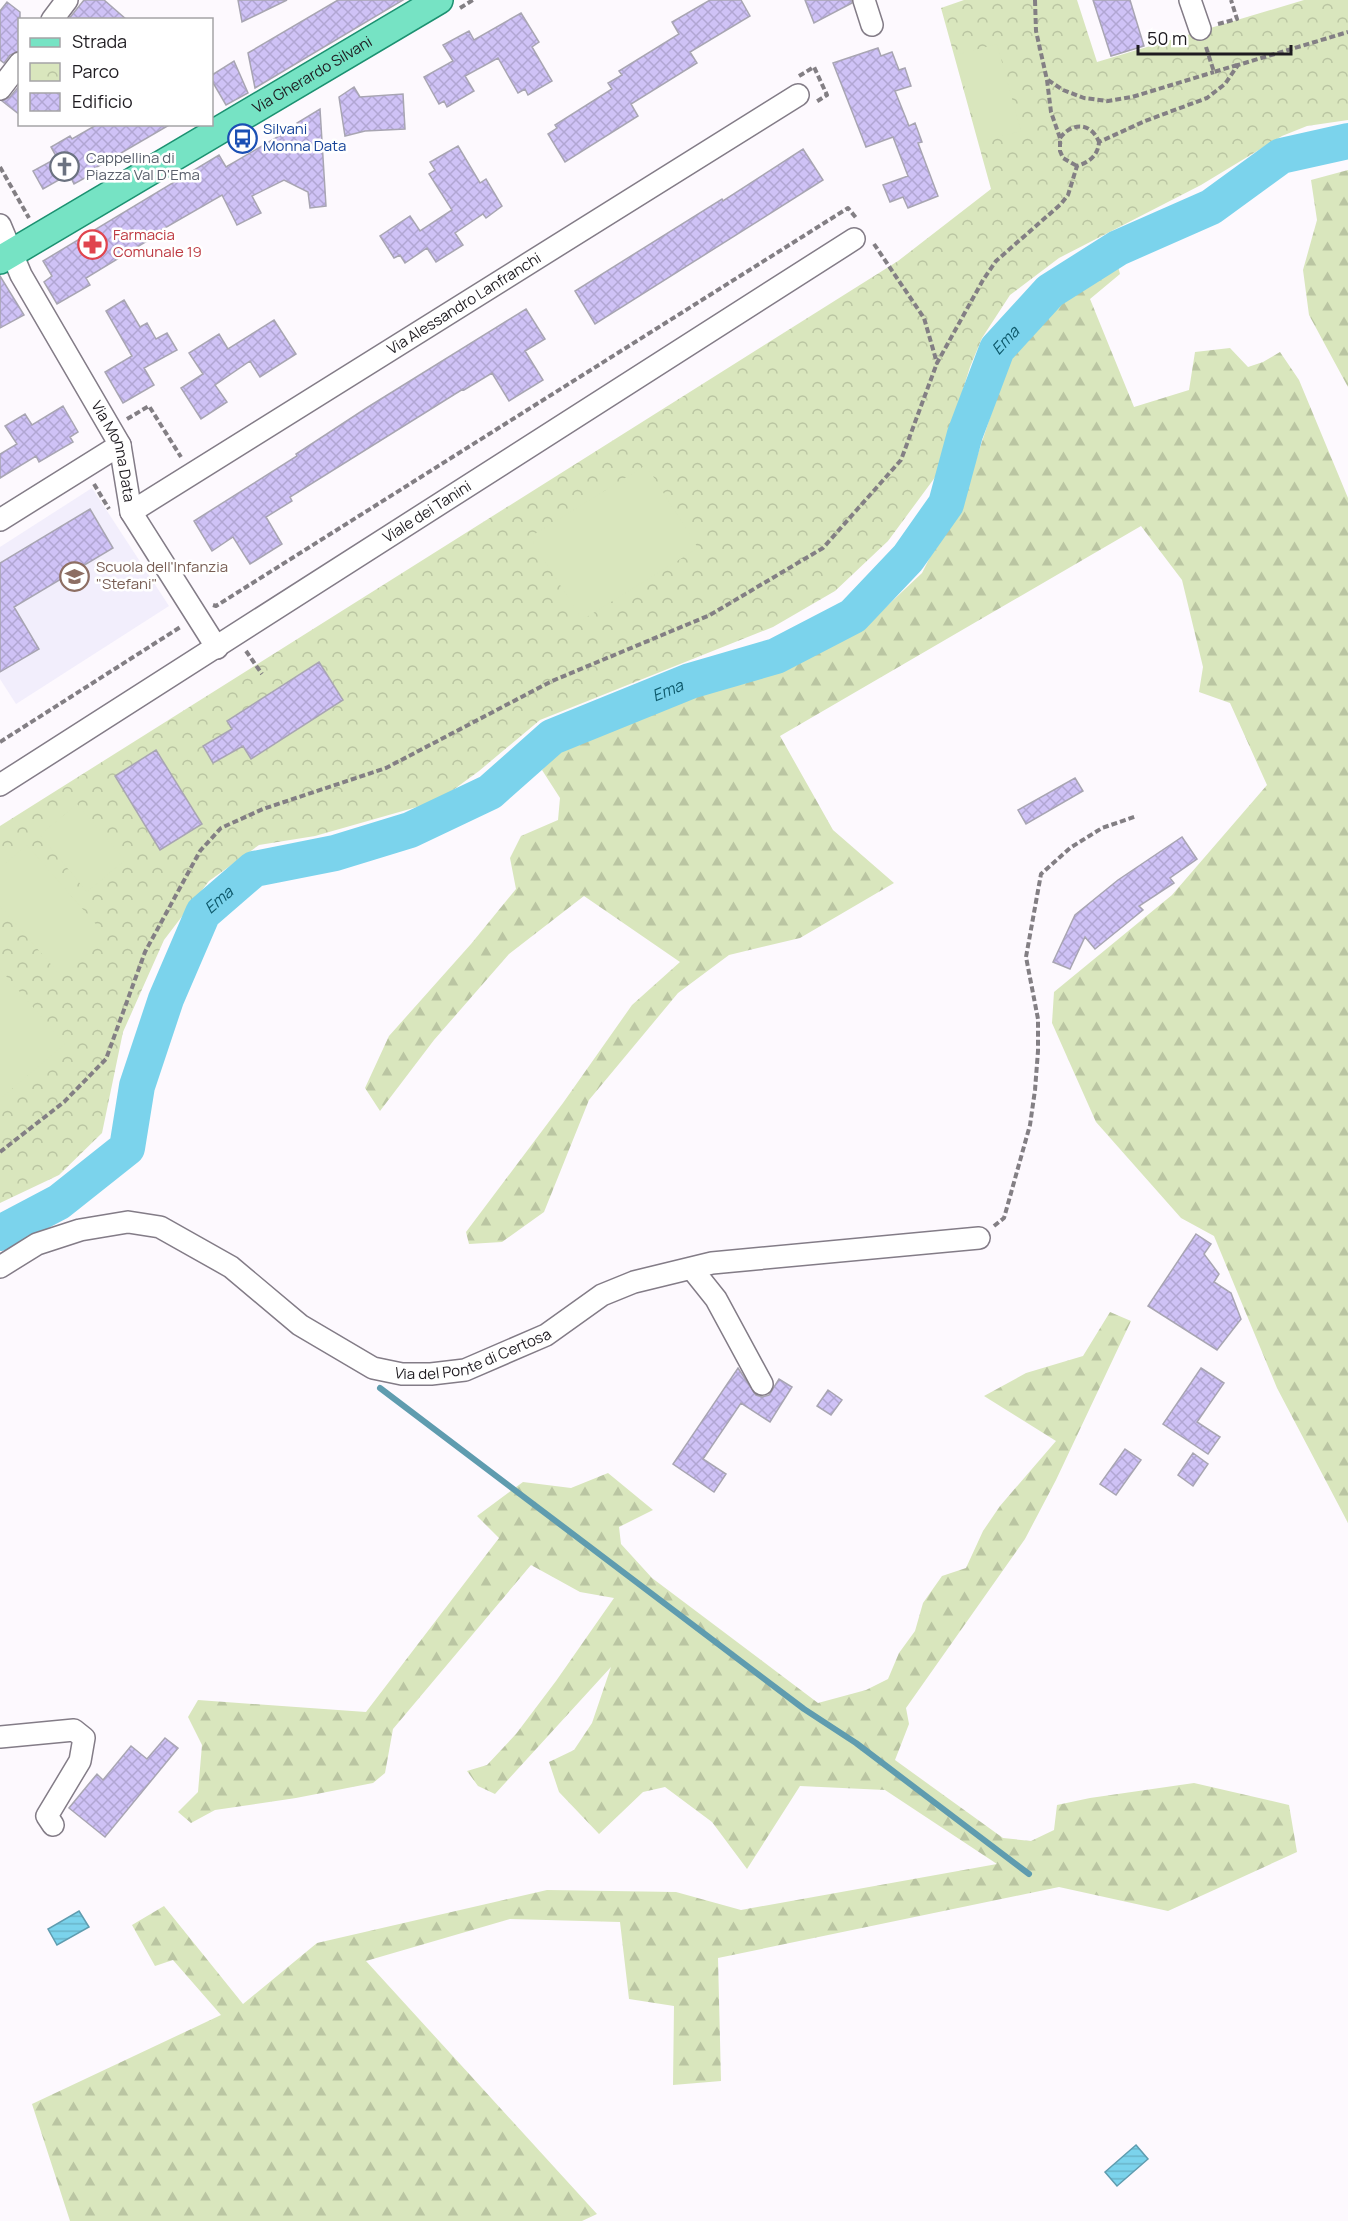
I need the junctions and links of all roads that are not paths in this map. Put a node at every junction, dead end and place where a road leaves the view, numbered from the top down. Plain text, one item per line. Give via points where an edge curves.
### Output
1 (67, 0) edge
2 (438, 0) edge
3 (864, 0) edge
4 (1191, 0) edge
5 (54, 18) edge
6 (872, 25) dead end
7 (1200, 30) road end
8 (18, 66) edge
9 (0, 89) edge
10 (798, 95) dead end
11 (0, 225) edge
12 (860, 236) road end
13 (6, 256) edge
14 (120, 445) junction
15 (131, 512) junction
16 (0, 520) edge
17 (217, 648) junction
18 (0, 785) edge
19 (979, 1238) road end
20 (0, 1267) edge
21 (692, 1269) junction
22 (762, 1384) dead end
23 (0, 1737) edge
24 (53, 1825) dead end

1 - 5 street
2 - 13 main road, Via Gherardo Silvani
3 - 6 street
4 - 7 street
8 - 9 street
10 - 15 street, Via Alessandro Lanfranchi
11 - 13 street, Via Monna Data
12 - 17 street, Viale dei Tanini
13 - 14 street, Via Monna Data via 21,275
14 - 15 street, Via Monna Data
14 - 16 street
15 - 17 street, Via Monna Data
17 - 18 street, Viale dei Tanini
19 - 21 street, Via del Ponte di Certosa via 712,1263
20 - 21 street, Via del Ponte di Certosa via 37,1244 80,1230 128,1222 160,1227 231,1267 309,1331 373,1368 412,1374 465,1370 546,1335 602,1295 634,1282
21 - 22 street via 717,1299
23 - 24 street via 74,1730 84,1738 80,1761 47,1816

